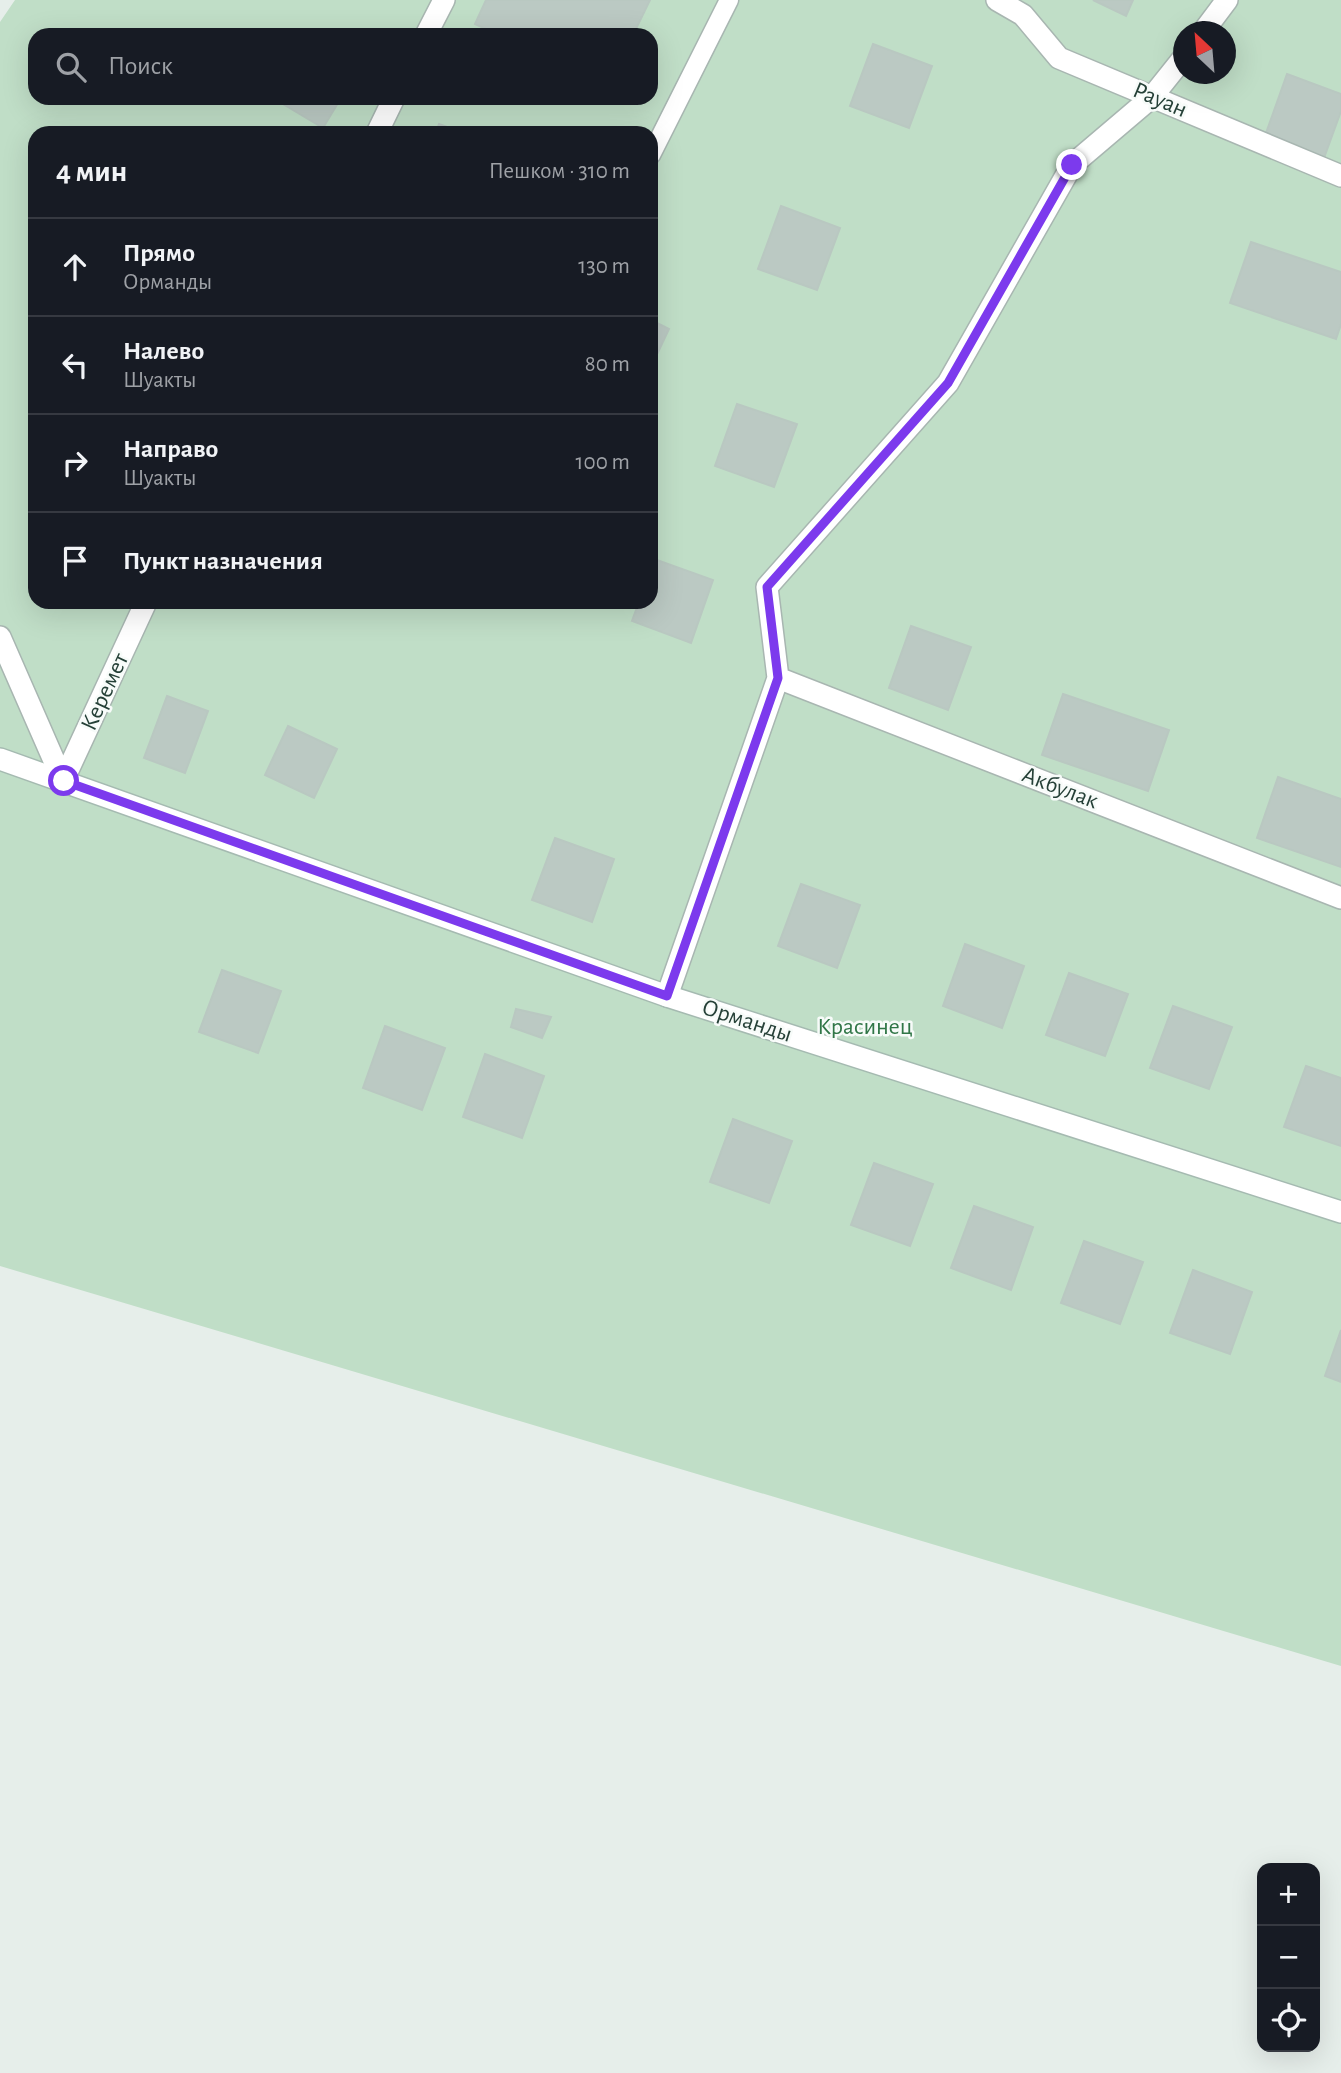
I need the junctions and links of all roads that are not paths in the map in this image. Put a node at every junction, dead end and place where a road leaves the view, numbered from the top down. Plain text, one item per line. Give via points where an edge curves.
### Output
1 (444, 0) edge
2 (729, 0) edge
3 (997, 0) edge
4 (1227, 0) edge
5 (1211, 21) edge
6 (430, 28) edge
7 (1173, 71) edge
8 (1152, 97) junction
9 (391, 105) edge
10 (380, 126) edge
11 (658, 141) edge
12 (1341, 176) edge
13 (143, 609) edge
14 (0, 637) edge
15 (778, 678) junction
16 (0, 759) edge
17 (64, 781) junction
18 (1341, 898) edge
19 (667, 996) junction
20 (1341, 1212) edge

1 - 6 street
2 - 11 lane
3 - 8 street, Рауан via 1023,15 1059,58
4 - 5 street
7 - 8 street
8 - 12 street, Рауан
8 - 15 street via 1072,165 948,383 767,587
9 - 10 street
13 - 17 street, Керемет
14 - 17 street
15 - 18 street, Акбулак
15 - 19 street
16 - 17 street, Орманды
17 - 19 street, Орманды
19 - 20 street, Орманды

